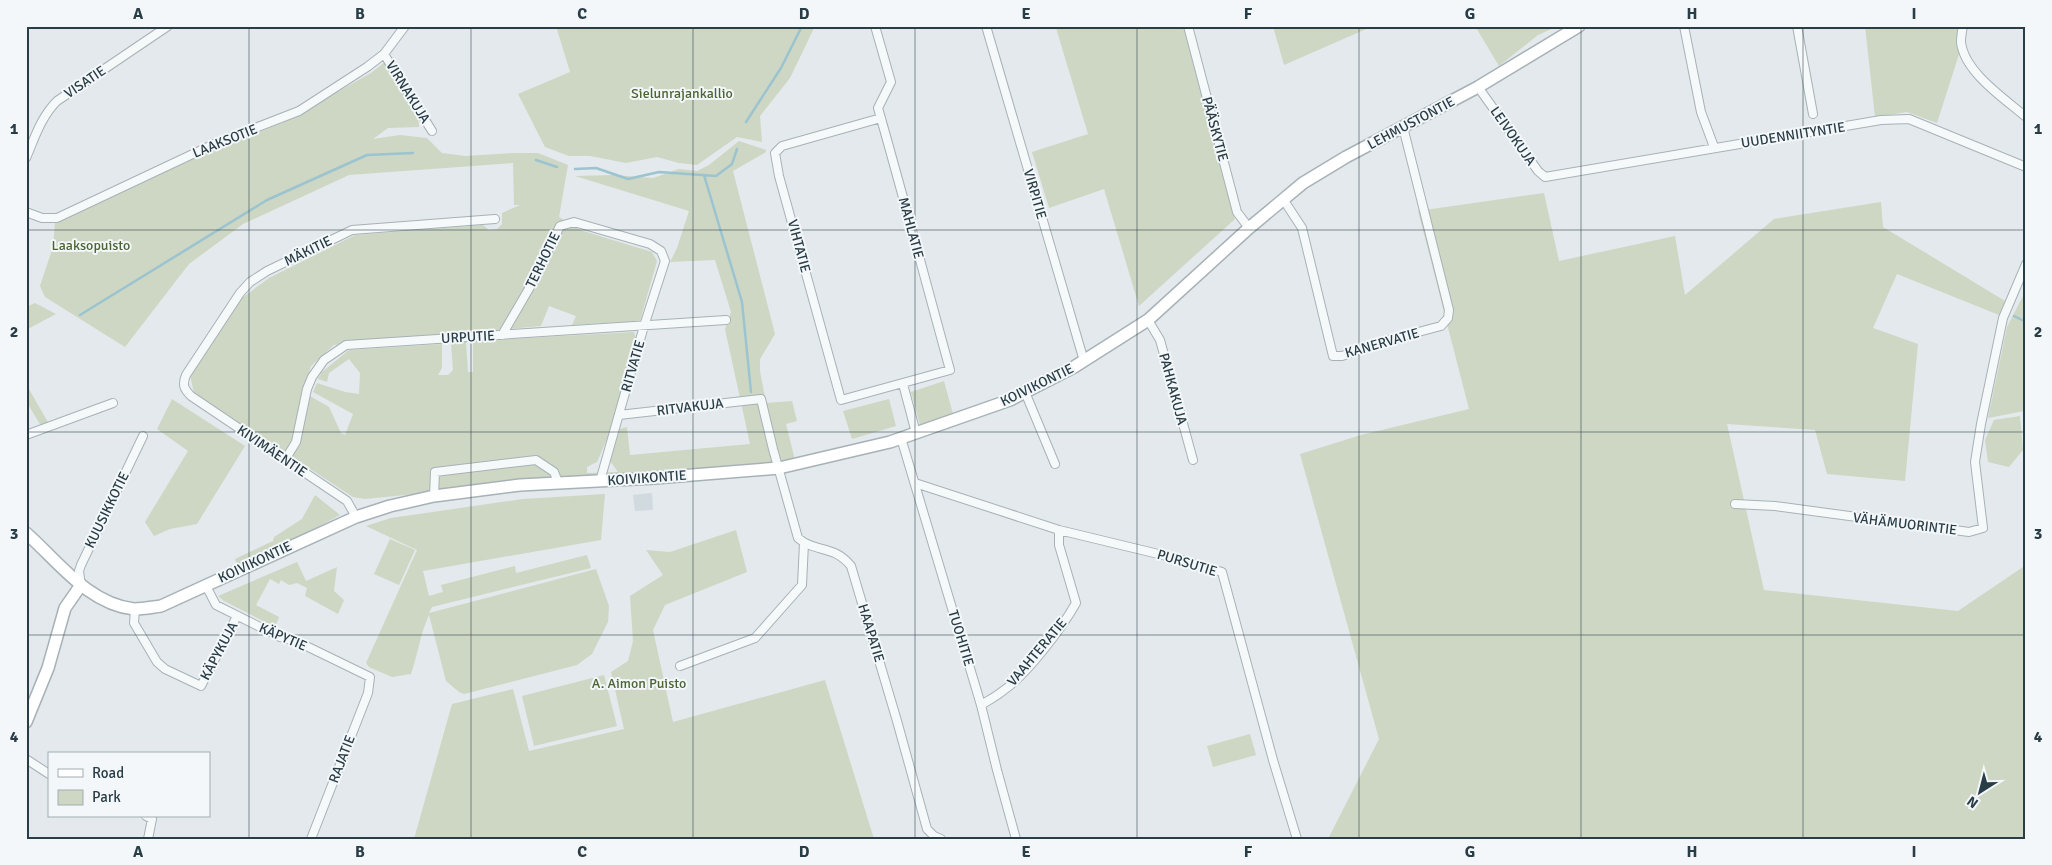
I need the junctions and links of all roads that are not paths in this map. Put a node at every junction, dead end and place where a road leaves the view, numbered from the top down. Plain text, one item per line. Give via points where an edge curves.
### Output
1 (168, 26) edge
2 (405, 26) edge
3 (875, 26) edge
4 (986, 26) edge
5 (1188, 26) edge
6 (1579, 26) edge
7 (1684, 26) edge
8 (1798, 26) edge
9 (1963, 26) edge
10 (384, 54) junction
11 (1478, 87) junction
12 (1813, 114) dead end
13 (2026, 117) edge
14 (881, 118) junction
15 (1403, 127) junction
16 (432, 131) dead end
17 (1714, 148) junction
18 (26, 158) edge
19 (2026, 167) edge
20 (1552, 176) joint
21 (1283, 199) junction
22 (26, 212) edge
23 (494, 219) dead end
24 (1250, 228) junction
25 (661, 251) joint
26 (2026, 264) edge
27 (726, 320) dead end
28 (1148, 320) junction
29 (644, 326) junction
30 (502, 335) junction
31 (1084, 361) junction
32 (902, 384) junction
33 (889, 387) joint
34 (184, 388) joint
35 (1025, 392) junction
36 (113, 402) dead end
37 (619, 415) junction
38 (916, 433) junction
39 (26, 435) edge
40 (143, 436) dead end
41 (901, 438) junction
42 (285, 460) junction
43 (1193, 460) dead end
44 (1055, 464) dead end
45 (779, 468) junction
46 (600, 481) junction
47 (558, 482) junction
48 (916, 482) junction
49 (434, 496) junction
50 (1735, 504) dead end
51 (356, 516) junction
52 (1059, 530) junction
53 (26, 533) edge
54 (804, 542) junction
55 (81, 585) junction
56 (206, 586) junction
57 (135, 609) junction
58 (237, 616) junction
59 (680, 666) dead end
60 (370, 678) joint
61 (981, 705) junction
62 (26, 722) edge
63 (26, 759) edge
64 (48, 773) edge
65 (150, 818) edge
66 (148, 839) edge
67 (311, 839) edge
68 (940, 839) edge
69 (1016, 839) edge
70 (1297, 839) edge

1 - 18 street, VISATIE via 57,101 42,119
2 - 10 street, LAAKSOTIE
3 - 14 street, MAHLATIE via 891,82 878,108
4 - 31 street, VIRPITIE
5 - 24 street, PÄÄSKYTIE via 1236,212
6 - 11 main road, LEHMUSTONTIE
7 - 17 street via 1701,112
8 - 12 street
9 - 13 street via 1961,43 1968,61 1984,82
10 - 16 street, VIRNAKUJA
10 - 22 street, LAAKSOTIE via 299,111 214,144 57,218 42,218
11 - 15 main road, LEHMUSTONTIE
11 - 20 street, LEIVOKUJA via 1538,171 1546,177
14 - 32 street, MAHLATIE via 951,374
14 - 33 street, VIHTATIE via 782,146 776,150 775,157 841,400
15 - 21 main road, LEHMUSTONTIE via 1346,157
15 - 21 street, KANERVATIE via 1449,310 1448,318 1441,326 1333,356 1302,228
17 - 19 street, UUDENNIITYNTIE via 1881,120 1908,120
17 - 20 street, UUDENNIITYNTIE
21 - 24 main road, LEHMUSTONTIE
23 - 34 street, MÄKITIE via 352,230 267,271 240,293 186,375
24 - 28 main road, KOIVIKONTIE
25 - 29 street, RITVATIE via 665,261
25 - 30 street, TERHOTIE via 650,244 574,222 560,226
26 - 50 street, VÄHÄMUORINTIE via 2003,318 1975,462 1983,528 1969,532 1775,506
27 - 29 street, URPUTIE
28 - 31 main road, KOIVIKONTIE
28 - 43 street, PAHKAKUJA via 1160,340
29 - 30 street, URPUTIE
29 - 37 street, RITVATIE
30 - 42 street, URPUTIE via 346,345 324,360 312,376 296,442
31 - 35 main road, KOIVIKONTIE
32 - 33 street, MAHLATIE
32 - 38 street
34 - 42 street, KIVIMÄENTIE
35 - 38 main road, KOIVIKONTIE via 964,418
35 - 44 street
36 - 39 street
37 - 45 street, RITVAKUJA via 761,398
37 - 46 street, RITVATIE
38 - 41 main road, KOIVIKONTIE
40 - 55 street, KUUSIKKOTIE via 81,565
41 - 45 main road, KOIVIKONTIE
41 - 48 street, TUOHITIE
42 - 51 street, KIVIMÄENTIE via 347,501
45 - 46 main road, KOIVIKONTIE
45 - 54 street via 795,532
46 - 47 main road, KOIVIKONTIE
47 - 49 main road, KOIVIKONTIE
47 - 49 street via 554,472 536,460 435,472
48 - 52 street, PURSUTIE
48 - 61 street, TUOHITIE
49 - 51 main road, KOIVIKONTIE
51 - 56 main road, KOIVIKONTIE
52 - 61 street, VAAHTERATIE via 1063,564 1076,603 1023,673 1006,690
52 - 70 street, PURSUTIE via 1179,558 1222,572
53 - 55 main road, KOIVIKONTIE
54 - 59 street via 802,585 755,638
54 - 68 street, HAAPATIE via 837,553 851,566 926,829
55 - 57 main road, KOIVIKONTIE via 113,604
55 - 62 main road via 65,608 48,668
56 - 57 main road, KOIVIKONTIE via 161,606
56 - 58 street, KÄPYTIE via 216,605
57 - 58 street, KÄPYKUJA via 134,623 157,662 201,686
58 - 60 street, KÄPYTIE
60 - 67 street, RAJATIE via 368,693
61 - 69 street, TUOHITIE
63 - 64 street
65 - 66 street

